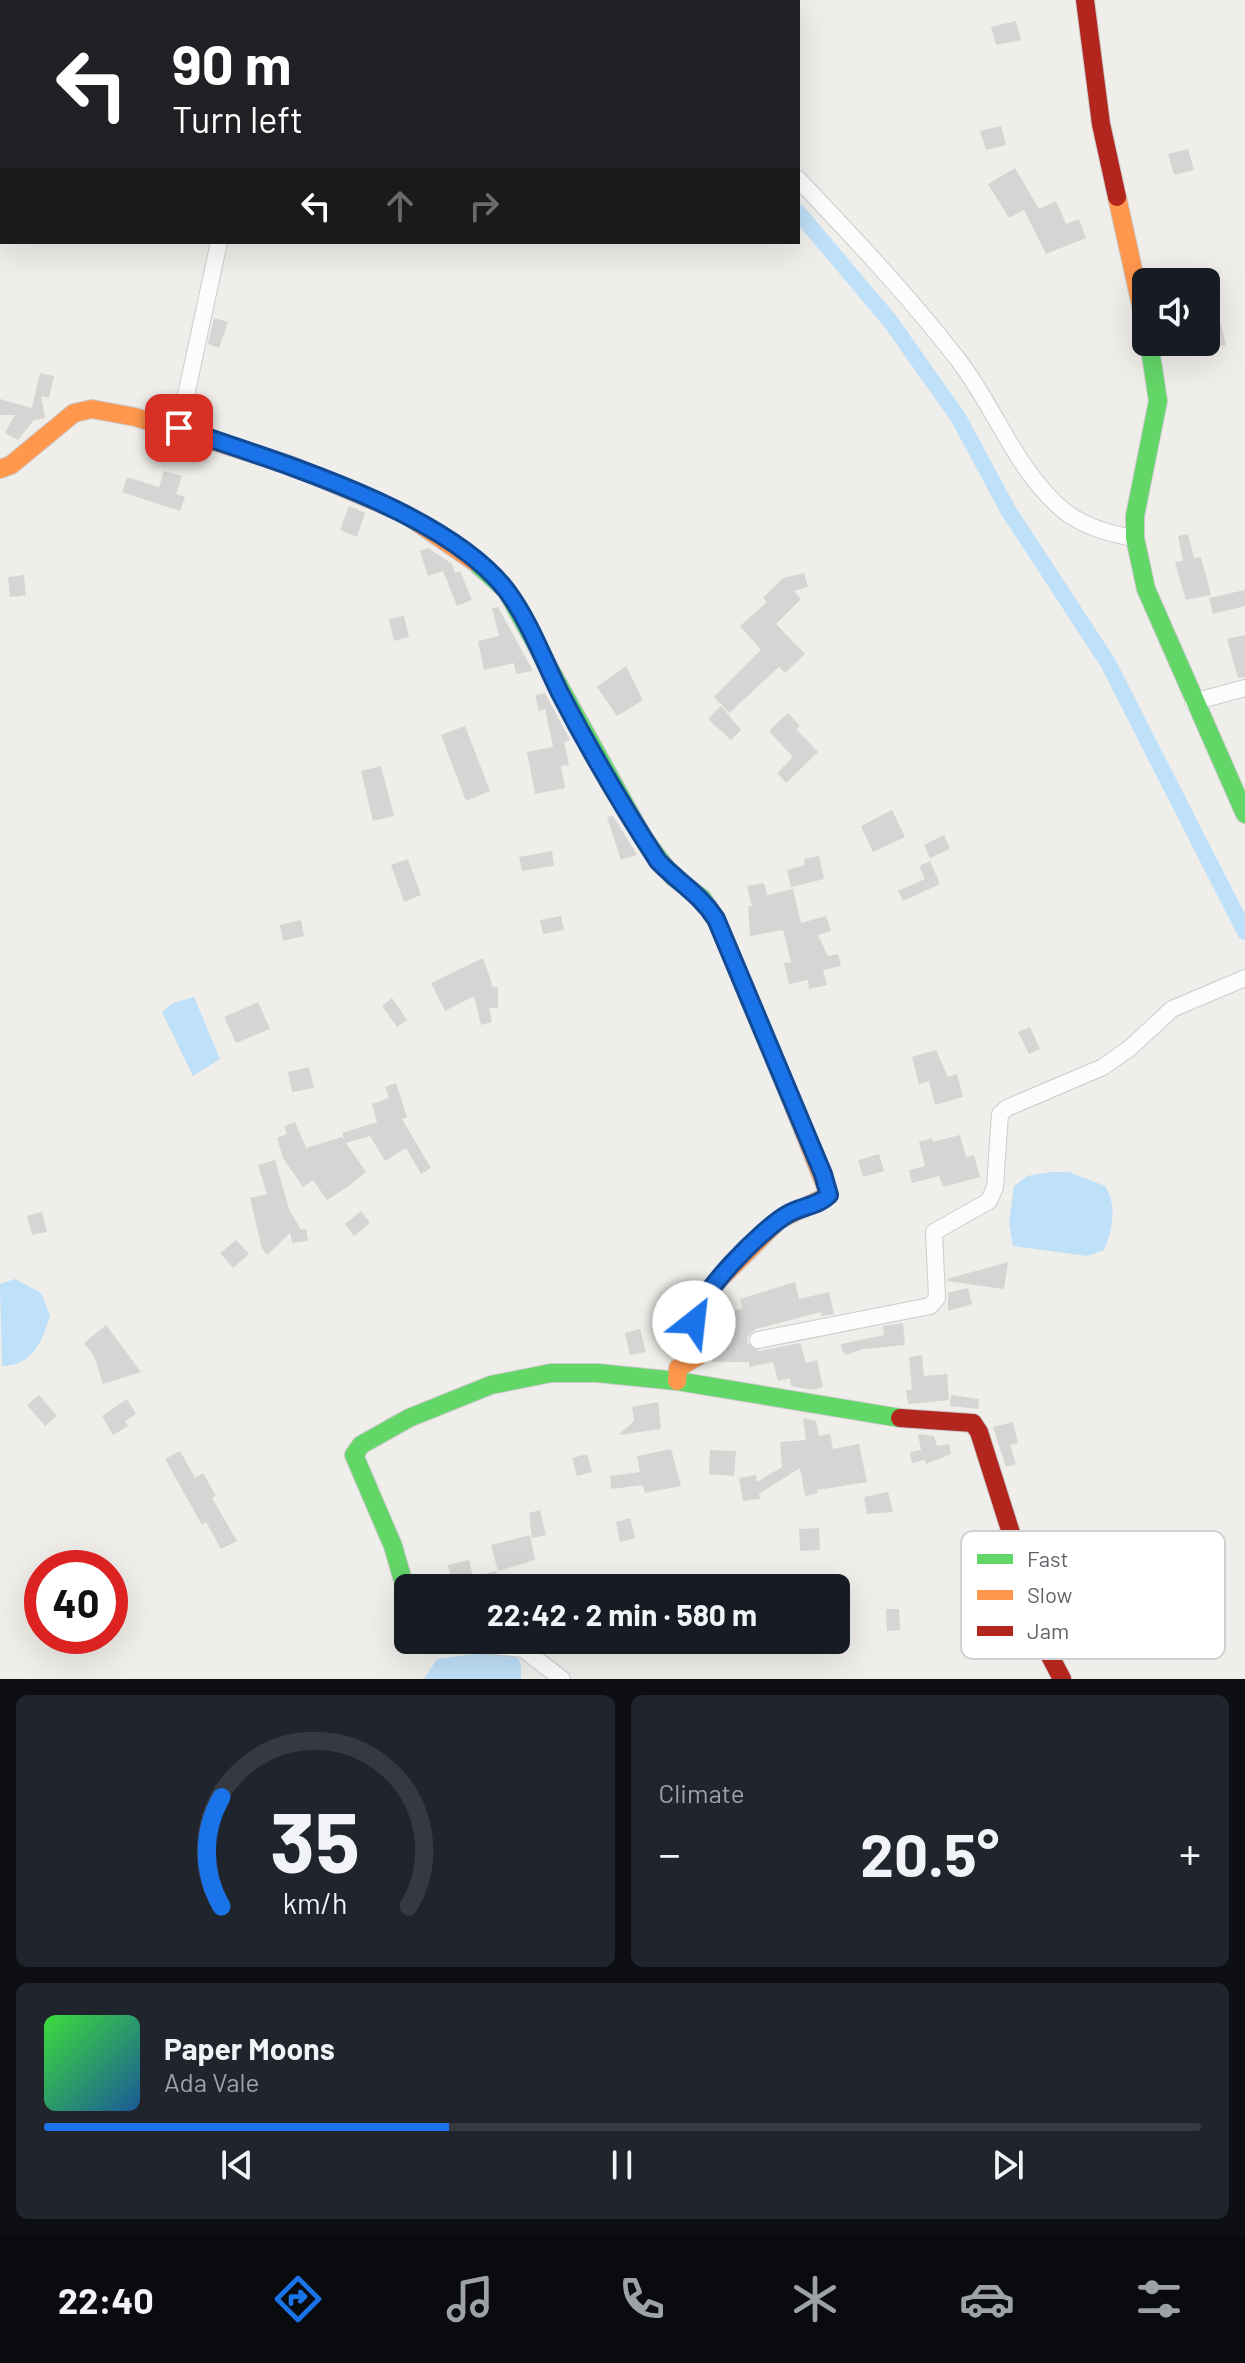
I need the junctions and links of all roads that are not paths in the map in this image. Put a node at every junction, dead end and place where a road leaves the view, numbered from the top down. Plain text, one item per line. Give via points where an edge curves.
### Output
1 (1085, 0) edge
2 (800, 181) edge
3 (219, 244) edge
4 (1133, 268) edge
5 (1151, 356) edge
6 (179, 428) junction
7 (0, 469) edge
8 (1135, 538) junction
9 (1245, 688) edge
10 (1193, 702) junction
11 (1245, 814) edge
12 (1239, 980) edge
13 (758, 1340) dead end
14 (677, 1381) junction
15 (1010, 1531) edge
16 (401, 1574) edge
17 (530, 1654) edge
18 (1052, 1659) edge
19 (562, 1679) edge
20 (1062, 1679) edge

1 - 4 street via 1101,124
2 - 8 street via 959,361 1027,470 1063,510 1087,526
3 - 6 street
5 - 8 street via 1158,401
6 - 7 street via 92,409 66,418
6 - 14 street via 290,465 405,514 488,571 519,610 658,861 702,898 716,919 829,1195 773,1224 707,1294 694,1314 698,1356 678,1368
8 - 10 street via 1146,589
9 - 10 street
10 - 11 street
12 - 13 street via 1172,1009 1103,1067 1000,1114 995,1187 989,1201 934,1232 937,1298 930,1306
14 - 15 street via 882,1417 973,1423
14 - 16 street via 551,1373 491,1385 409,1418 361,1445 354,1455
17 - 19 street
18 - 20 street

